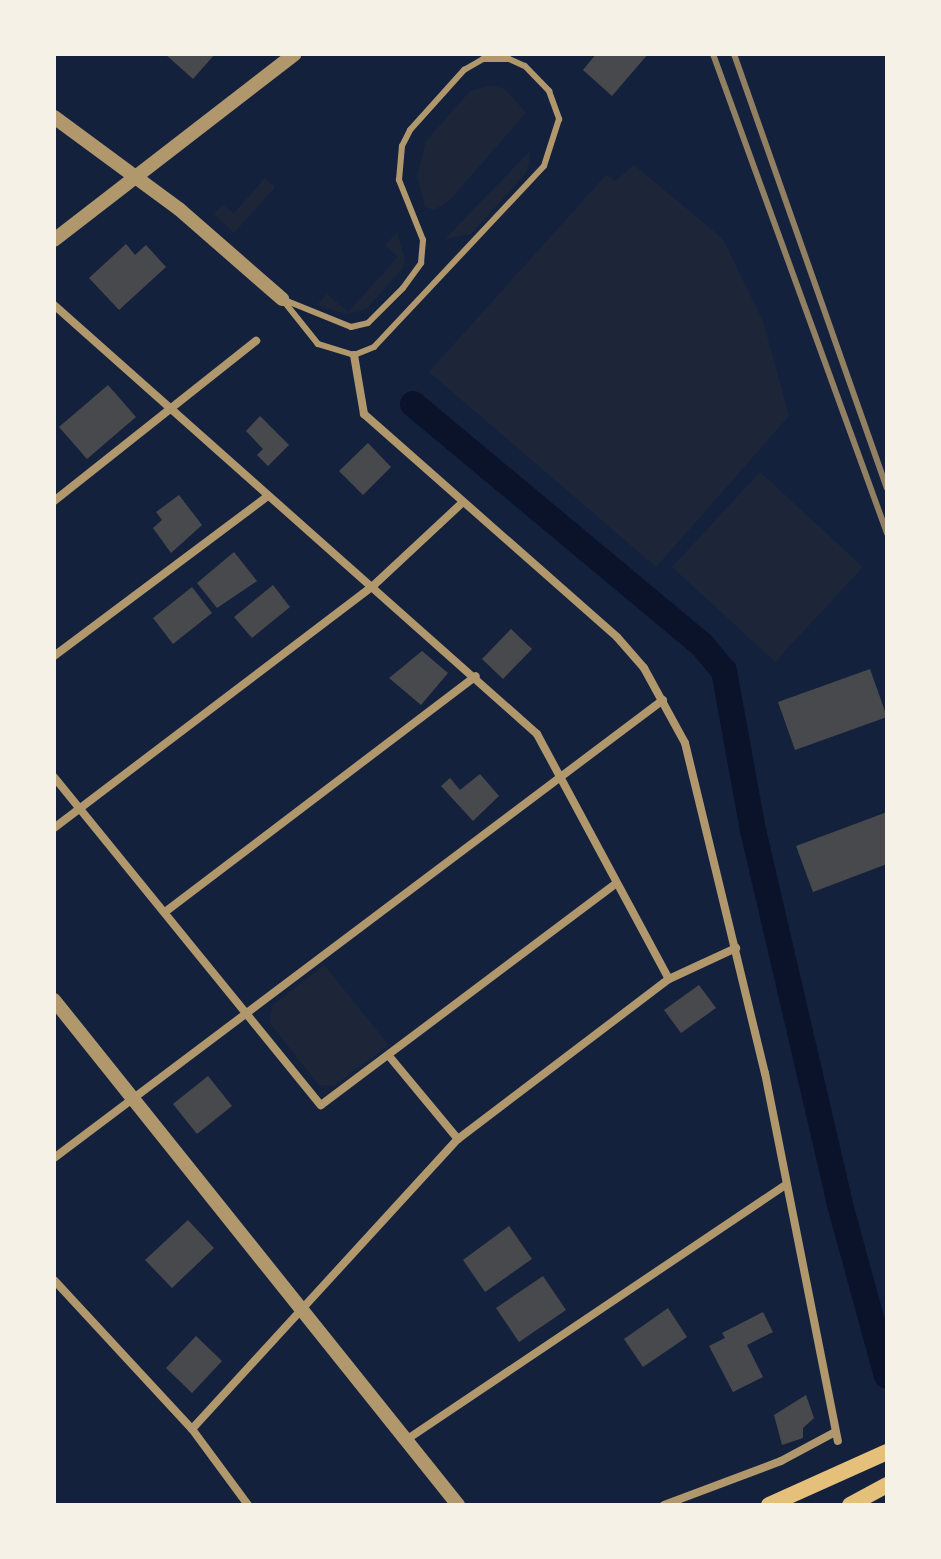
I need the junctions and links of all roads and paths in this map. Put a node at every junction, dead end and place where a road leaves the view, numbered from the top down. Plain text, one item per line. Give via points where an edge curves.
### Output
1 (295, 54) edge
2 (54, 117) edge
3 (136, 177) junction
4 (54, 240) edge
5 (282, 299) junction
6 (54, 305) edge
7 (256, 341) dead end
8 (354, 355) junction
9 (171, 412) junction
10 (268, 496) junction
11 (54, 501) edge
12 (462, 503) junction
13 (374, 585) junction
14 (54, 656) edge
15 (476, 676) junction
16 (663, 700) junction
17 (562, 775) junction
18 (54, 777) edge
19 (80, 809) junction
20 (54, 828) edge
21 (615, 884) junction
22 (165, 912) junction
23 (736, 948) junction
24 (669, 979) junction
25 (54, 1000) edge
26 (246, 1013) junction
27 (389, 1056) junction
28 (134, 1099) junction
29 (458, 1139) junction
30 (54, 1158) edge
31 (786, 1185) junction
32 (54, 1280) edge
33 (303, 1309) junction
34 (192, 1429) junction
35 (406, 1440) junction
36 (887, 1452) edge
37 (887, 1485) edge
38 (248, 1505) edge
39 (458, 1505) edge
40 (664, 1505) edge
41 (769, 1505) edge
42 (850, 1505) edge

1 - 3 street
2 - 3 street
3 - 4 street
3 - 5 street
5 - 8 lane via 318,344
5 - 8 lane via 325,320 351,327 368,323 421,263 423,240 399,180 402,146 410,130 464,70 483,59 509,59 539,76 559,119 544,166 389,335
6 - 9 street
7 - 9 street
8 - 12 street via 364,414
9 - 10 street
9 - 11 street
10 - 13 street
10 - 14 street
12 - 13 street
12 - 16 street via 617,637
13 - 15 street
13 - 19 street
15 - 17 street via 537,734
15 - 22 street
16 - 17 street
16 - 23 street via 700,790
17 - 21 street
17 - 26 street
18 - 19 street
19 - 20 street
19 - 22 street
21 - 24 street
21 - 27 street
22 - 26 street
23 - 24 street
23 - 31 street
24 - 29 street
25 - 28 street
26 - 27 street via 321,1105
26 - 28 street
27 - 29 street
28 - 30 street
28 - 33 street
29 - 33 street
31 - 35 street
31 - 40 street via 836,1436
32 - 34 street
33 - 34 street
33 - 35 street
34 - 38 street
35 - 39 street
36 - 41 main road
37 - 42 main road

